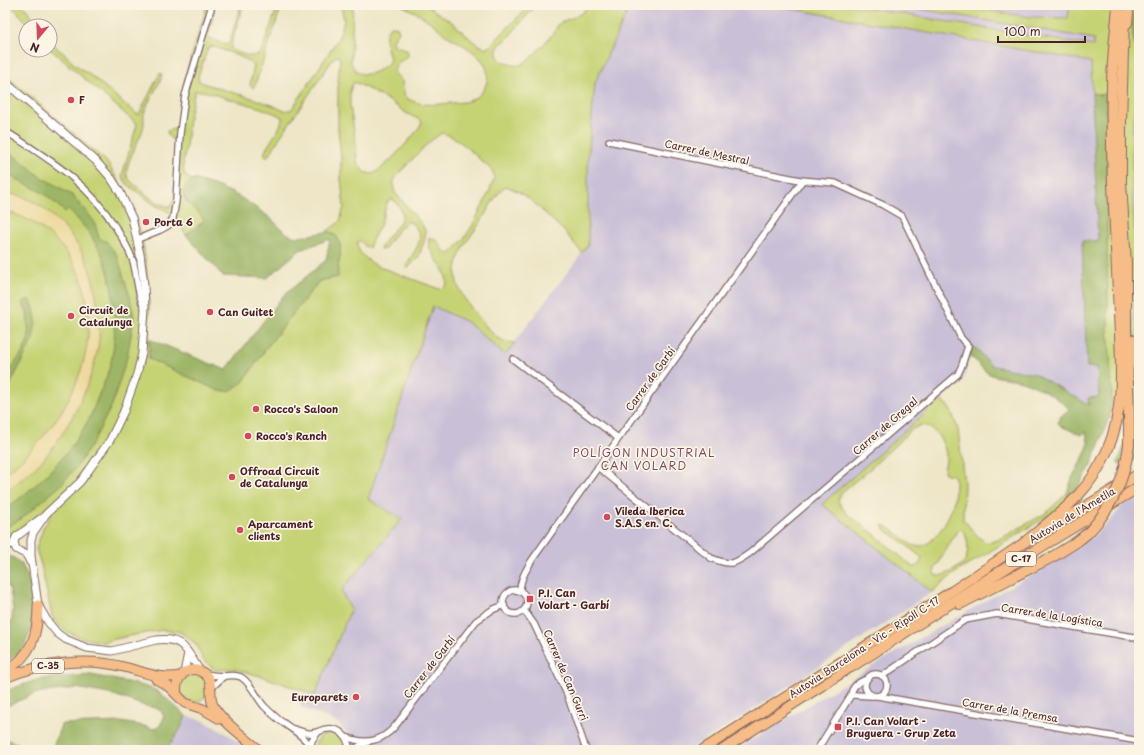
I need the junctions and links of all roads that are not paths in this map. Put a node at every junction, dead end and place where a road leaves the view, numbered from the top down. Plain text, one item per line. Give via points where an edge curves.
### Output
1 (212, 5) edge
2 (1113, 5) edge
3 (1118, 5) edge
4 (1126, 5) edge
5 (1130, 5) edge
6 (1123, 54) junction
7 (5, 82) edge
8 (1112, 85) junction
9 (5, 131) edge
10 (609, 141) dead end
11 (802, 180) junction
12 (138, 239) junction
13 (1126, 299) junction
14 (145, 308) junction
15 (513, 359) dead end
16 (1139, 375) edge
17 (618, 438) junction
18 (598, 467) junction
19 (1139, 474) edge
20 (1139, 487) edge
21 (46, 514) junction
22 (21, 534) junction
23 (1025, 542) junction
24 (14, 544) junction
25 (31, 544) junction
26 (5, 547) edge
27 (23, 552) junction
28 (32, 569) junction
29 (520, 591) junction
30 (38, 605) junction
31 (504, 605) junction
32 (524, 610) junction
33 (903, 633) junction
34 (1139, 638) edge
35 (188, 653) junction
36 (851, 667) joint
37 (5, 672) edge
38 (202, 673) junction
39 (148, 674) junction
40 (182, 674) junction
41 (224, 676) junction
42 (882, 676) junction
43 (5, 678) edge
44 (867, 679) junction
45 (211, 691) junction
46 (177, 694) junction
47 (851, 696) junction
48 (876, 696) junction
49 (193, 706) junction
50 (228, 724) junction
51 (292, 729) junction
52 (318, 732) junction
53 (346, 737) junction
54 (371, 741) junction
55 (1139, 741) edge
56 (310, 748) edge
57 (259, 750) edge
58 (349, 750) edge
59 (352, 750) edge
60 (586, 750) edge
61 (702, 750) edge
62 (722, 750) edge
63 (817, 750) edge

1 - 12 street via 185,96 174,218 160,230
2 - 8 highway
3 - 8 highway
4 - 6 highway
5 - 6 highway
6 - 13 highway via 1121,182
7 - 12 street via 111,178 127,206
8 - 23 highway via 1120,333 1121,392 1118,414 1107,451 1090,482 1071,504
9 - 14 street via 83,186 108,214 133,261
10 - 11 street, Carrer de Mestral
11 - 17 street, Carrer de Garbí
11 - 18 street, Carrer de Gregal via 835,184 884,205 902,216 968,346 958,374 736,563 723,563 711,558
12 - 14 street
13 - 16 highway
13 - 33 highway, bridge via 1129,431 1127,457 1123,477 1108,509 1089,532 1054,556
14 - 21 street via 140,364 117,426 80,482
15 - 17 street
17 - 18 street, Carrer de Garbí
18 - 29 street, Carrer de Garbí via 532,560 523,576
19 - 23 highway, Autovia de l'Ametlla / C-17
20 - 33 highway, Autovia de l'Ametlla / C-17
21 - 22 street
21 - 25 street via 36,528
22 - 24 street via 15,539
22 - 25 street via 26,535
23 - 61 highway, Autovia Barcelona - Vic - Ripoll C-17 / C-17
24 - 26 street
24 - 27 street via 16,549
25 - 27 street
25 - 28 street
27 - 28 street via 27,555
28 - 30 street
29 - 31 street via 508,593
29 - 32 street via 527,600
30 - 35 street via 57,632 65,639 87,648 112,651 162,639 180,643
30 - 37 highway via 32,645 27,653
31 - 32 street via 512,614
31 - 54 street, Carrer de Garbí via 476,621 391,731
32 - 60 street, Carrer de Can Gurri via 534,624 564,687
33 - 36 highway, Autovia Barcelona - Vic - Ripoll C-17 / C-17
34 - 42 street, Carrer de la Logística via 997,614 965,620
35 - 38 street
35 - 40 street
36 - 62 highway, Autovia Barcelona - Vic - Ripoll C-17 / C-17
38 - 40 highway, C-35 via 193,670
38 - 41 street
38 - 45 highway, C-35 via 210,680
39 - 40 highway, C-35 via 167,678
39 - 43 highway, C-35 via 111,664 81,663 42,667
39 - 46 highway, C-35
40 - 46 highway via 177,683
41 - 45 street
41 - 51 street via 234,675 245,680 264,705
42 - 44 street via 876,674
42 - 48 street via 887,681 887,688 884,694
44 - 47 street via 854,686
44 - 48 street via 866,689 870,695
45 - 49 highway via 204,702
45 - 50 highway, C-35 via 211,701 215,709
46 - 49 highway, C-35 via 185,703
47 - 48 street, Carrer de la Premsa
47 - 63 street
48 - 55 street, Carrer de la Premsa
49 - 50 highway, C-35 via 208,711
50 - 57 highway, C-35
51 - 52 street
51 - 56 street via 307,741
52 - 53 street via 331,728
52 - 56 street
53 - 54 street via 357,741
53 - 58 street
54 - 59 street, Carrer de Garbí

